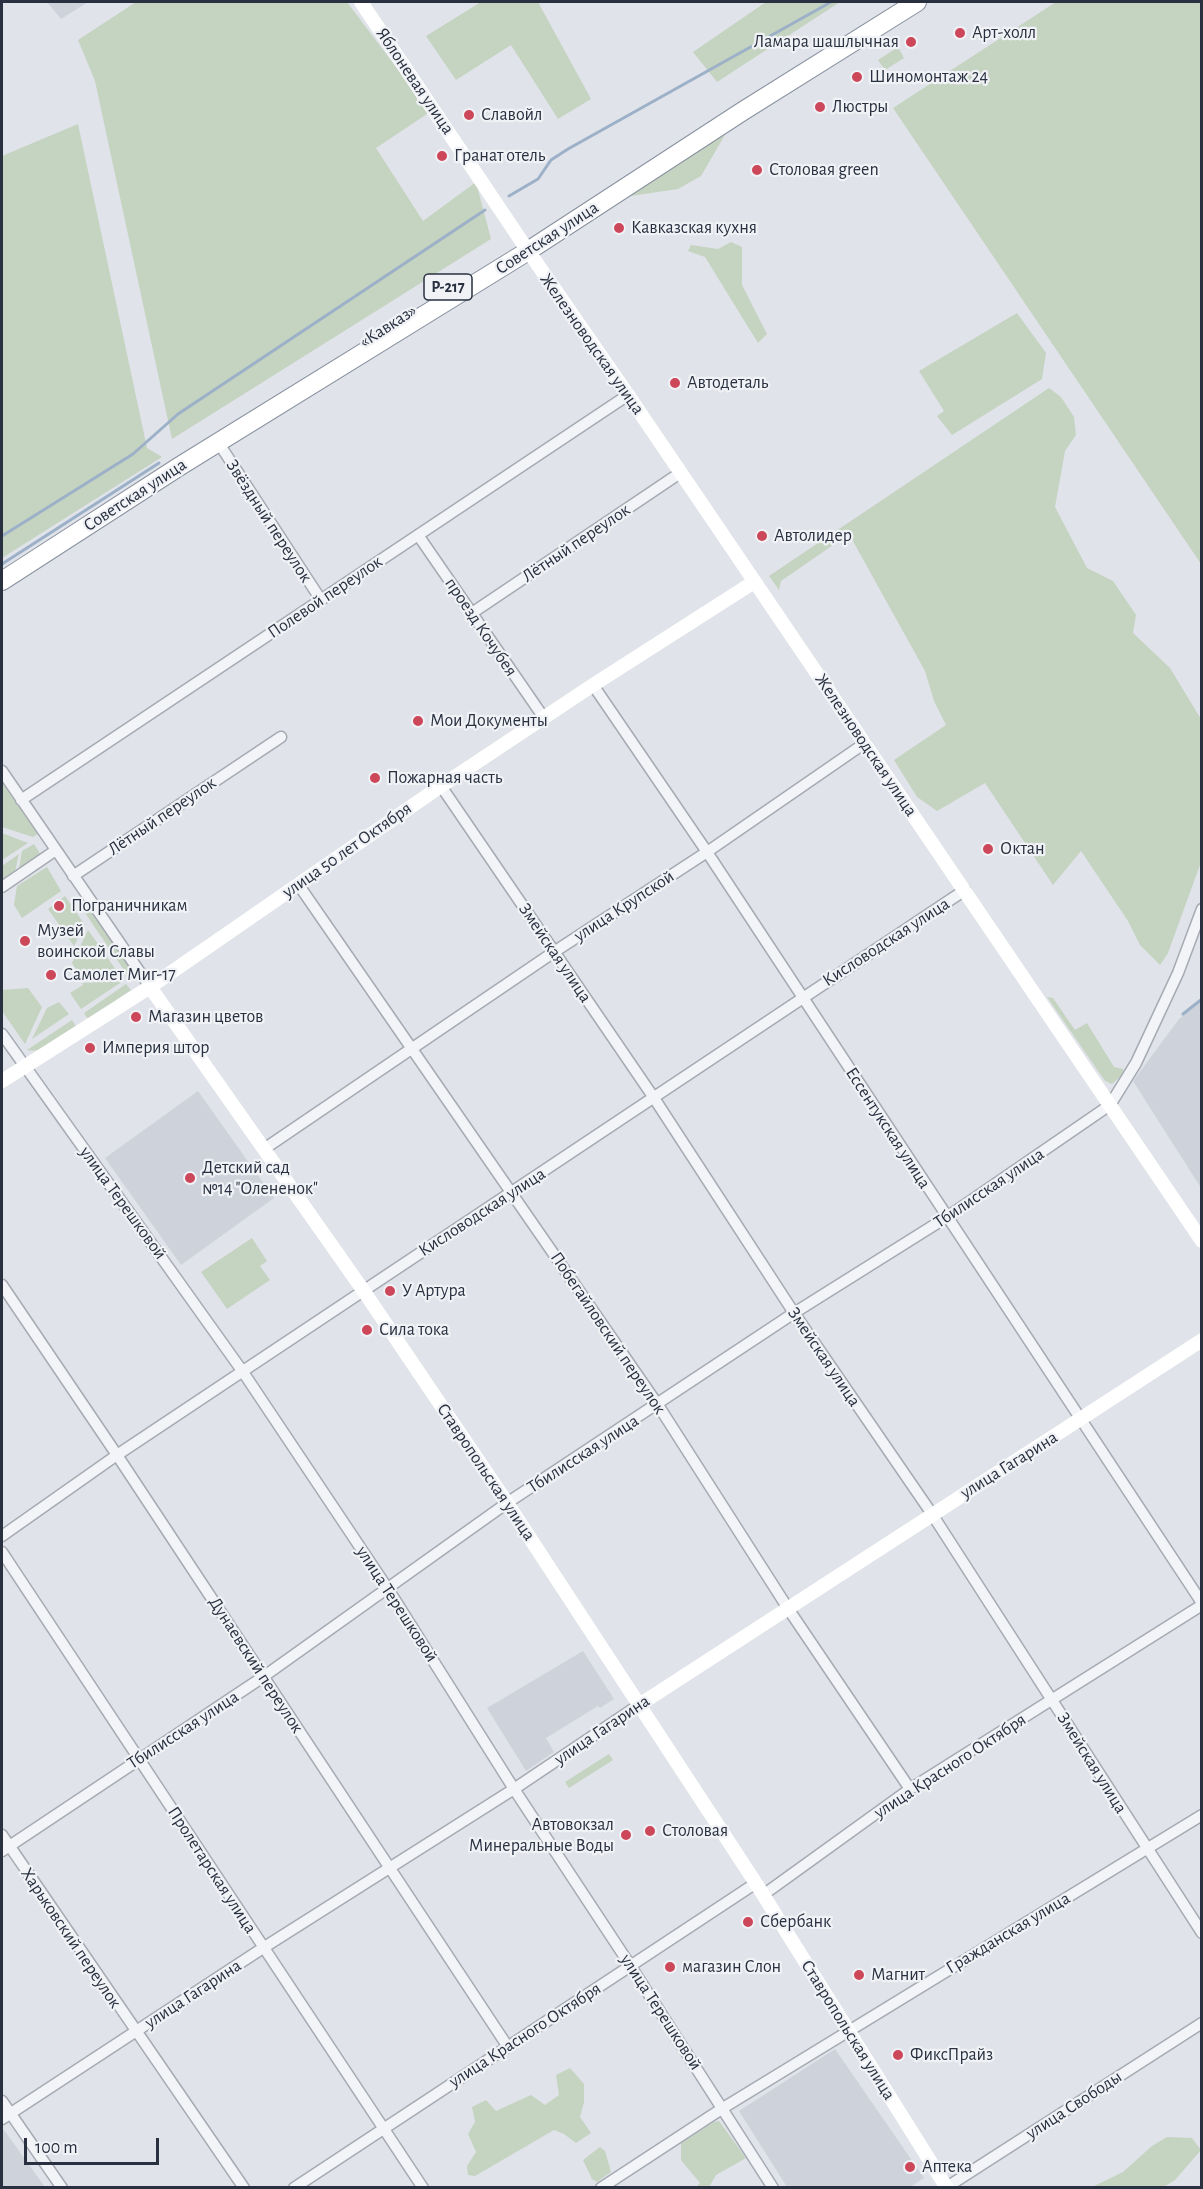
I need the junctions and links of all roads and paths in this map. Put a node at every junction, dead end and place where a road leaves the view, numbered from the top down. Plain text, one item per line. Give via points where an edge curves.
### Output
1 (361, 2) edge
2 (898, 2) edge
3 (916, 2) edge
4 (525, 247) junction
5 (628, 394) junction
6 (218, 442) junction
7 (680, 473) junction
8 (418, 535) junction
9 (2, 576) edge
10 (2, 581) edge
11 (754, 582) junction
12 (321, 600) junction
13 (472, 613) junction
14 (592, 685) junction
15 (544, 718) junction
16 (281, 737) dead end
17 (865, 743) junction
18 (2, 771) edge
19 (441, 786) junction
20 (21, 800) junction
21 (56, 850) junction
22 (706, 852) junction
23 (73, 876) junction
24 (298, 884) junction
25 (2, 887) edge
26 (965, 891) junction
27 (1202, 909) edge
28 (554, 952) junction
29 (150, 987) junction
30 (802, 997) junction
31 (2, 1034) edge
32 (411, 1049) junction
33 (25, 1066) junction
34 (2, 1081) edge
35 (654, 1098) junction
36 (1110, 1105) junction
37 (264, 1149) junction
38 (512, 1192) junction
39 (947, 1217) junction
40 (1202, 1240) edge
41 (2, 1285) edge
42 (363, 1290) junction
43 (794, 1313) junction
44 (1202, 1340) edge
45 (243, 1372) junction
46 (658, 1405) junction
47 (1081, 1419) junction
48 (117, 1455) junction
49 (507, 1503) junction
50 (932, 1514) junction
51 (2, 1536) edge
52 (2, 1552) edge
53 (388, 1589) junction
54 (1202, 1604) edge
55 (789, 1610) junction
56 (264, 1677) junction
57 (1052, 1699) junction
58 (639, 1705) junction
59 (140, 1758) junction
60 (514, 1789) junction
61 (910, 1789) junction
62 (1202, 1815) edge
63 (2, 1835) edge
64 (5, 1849) edge
65 (1146, 1849) junction
66 (390, 1869) junction
67 (760, 1889) junction
68 (1202, 1933) edge
69 (263, 1948) junction
70 (630, 1965) junction
71 (1202, 2023) edge
72 (848, 2031) junction
73 (136, 2032) junction
74 (508, 2047) junction
75 (2, 2101) edge
76 (723, 2109) junction
77 (6, 2116) edge
78 (383, 2128) junction
79 (62, 2187) edge
80 (244, 2187) edge
81 (294, 2187) edge
82 (423, 2187) edge
83 (601, 2187) edge
84 (773, 2187) edge
85 (947, 2187) edge

1 - 4 street, Яблоневая улица
2 - 4 highway, «Кавказ» / Р-217
3 - 4 highway, Советская улица / Р-217
4 - 5 street, Железноводская улица
4 - 6 highway, Советская улица / Р-217
4 - 9 highway, «Кавказ» / Р-217 via 411,310
5 - 7 street, Железноводская улица
5 - 8 street, Полевой переулок
6 - 10 highway, Советская улица / Р-217
6 - 12 street, Звёздный переулок
7 - 11 street, Железноводская улица
7 - 13 street, Лётный переулок
8 - 12 street, Полевой переулок
8 - 13 street, проезд Кочубея
11 - 14 street, улица 50 лет Октября
11 - 17 street, Железноводская улица
12 - 20 street, Полевой переулок
13 - 15 street, проезд Кочубея
14 - 15 street, улица 50 лет Октября
14 - 22 street, Ессентукская улица
15 - 19 street, улица 50 лет Октября
16 - 23 street, Лётный переулок
17 - 22 street, улица Крупской
17 - 26 street, Железноводская улица
18 - 20 street, Ставропольская улица
19 - 24 street, улица 50 лет Октября
19 - 28 street, Змейская улица
20 - 21 street, Ставропольская улица
21 - 23 street, Ставропольская улица
21 - 25 street
22 - 28 street, улица Крупской
22 - 30 street, Ессентукская улица
23 - 29 street, Ставропольская улица
24 - 29 street, улица 50 лет Октября
24 - 32 street, Побегайловский переулок
26 - 30 street, Кисловодская улица
26 - 36 street, Железноводская улица
27 - 36 street via 1137,1063
28 - 32 street, улица Крупской
28 - 35 street, Змейская улица
29 - 33 street, улица 50 лет Октября
29 - 37 street, Ставропольская улица
30 - 35 street, Кисловодская улица
30 - 39 street, Ессентукская улица
31 - 33 street, улица Терешковой
32 - 37 street, улица Крупской
32 - 38 street, Побегайловский переулок
33 - 34 street, улица 50 лет Октября
33 - 45 street, улица Терешковой
35 - 38 street, Кисловодская улица
35 - 43 street, Змейская улица
36 - 39 street, Тбилисская улица
36 - 40 street, Железноводская улица
37 - 42 street, Ставропольская улица
38 - 42 street, Кисловодская улица
38 - 46 street, Побегайловский переулок
39 - 43 street, Тбилисская улица
39 - 47 street, Ессентукская улица
41 - 48 street, Дунаевский переулок
42 - 45 street, Кисловодская улица
42 - 49 street, Ставропольская улица
43 - 46 street, Тбилисская улица
43 - 50 street, Змейская улица
44 - 47 street, улица Гагарина
45 - 48 street, Кисловодская улица
45 - 53 street, улица Терешковой
46 - 49 street, Тбилисская улица
46 - 55 street, Побегайловский переулок
47 - 50 street, улица Гагарина
47 - 54 street, Ессентукская улица
48 - 51 street, Кисловодская улица
48 - 56 street, Дунаевский переулок
49 - 53 street, Тбилисская улица
49 - 58 street, Ставропольская улица
50 - 55 street, улица Гагарина
50 - 57 street, Змейская улица
52 - 59 street, Пролетарская улица
53 - 56 street, Тбилисская улица
53 - 60 street, улица Терешковой
54 - 57 street, улица Красного Октября
55 - 58 street, улица Гагарина
55 - 61 street, Побегайловский переулок
56 - 59 street, Тбилисская улица
56 - 66 street, Дунаевский переулок
57 - 61 street, улица Красного Октября
57 - 65 street, Змейская улица
58 - 60 street, улица Гагарина
58 - 67 street, Ставропольская улица
59 - 64 street, Тбилисская улица
59 - 69 street, Пролетарская улица
60 - 66 street, улица Гагарина
60 - 70 street, улица Терешковой
61 - 67 street, улица Красного Октября
62 - 65 street, Гражданская улица
63 - 64 street, Харьковский переулок
64 - 73 street, Харьковский переулок
65 - 68 street, Змейская улица
65 - 72 street, Гражданская улица
66 - 69 street, улица Гагарина
66 - 74 street, Дунаевский переулок
67 - 70 street, улица Красного Октября
67 - 72 street, Ставропольская улица
69 - 73 street, улица Гагарина
69 - 78 street, Пролетарская улица
70 - 74 street, улица Красного Октября
70 - 76 street, улица Терешковой
71 - 85 street, улица Свободы
72 - 76 street, Гражданская улица
72 - 85 street, Ставропольская улица
73 - 77 street, улица Гагарина
73 - 80 street, Харьковский переулок
74 - 78 street, улица Красного Октября
75 - 77 street
76 - 83 street, Гражданская улица
76 - 84 street, улица Терешковой
77 - 79 street
78 - 81 street, улица Красного Октября
78 - 82 street, Пролетарская улица

